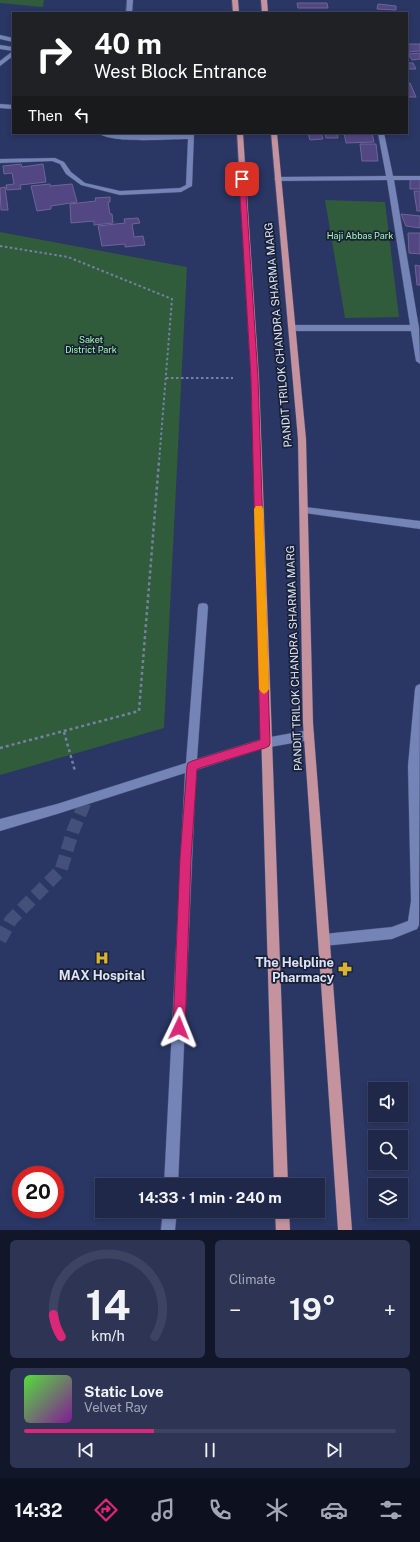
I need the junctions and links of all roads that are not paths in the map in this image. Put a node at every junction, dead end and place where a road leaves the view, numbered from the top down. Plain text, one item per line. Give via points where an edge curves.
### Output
1 (130, 0) edge
2 (236, 0) edge
3 (264, 0) edge
4 (129, 12) edge
5 (236, 12) edge
6 (265, 12) edge
7 (0, 37) edge
8 (12, 40) edge
9 (0, 47) edge
10 (12, 49) edge
11 (12, 54) edge
12 (0, 64) edge
13 (0, 106) edge
14 (12, 106) edge
15 (104, 134) edge
16 (240, 134) edge
17 (274, 134) edge
18 (381, 134) edge
19 (191, 135) edge
20 (0, 161) edge
21 (420, 178) edge
22 (277, 179) junction
23 (390, 179) junction
24 (293, 328) junction
25 (415, 328) junction
26 (420, 361) edge
27 (304, 510) junction
28 (420, 525) edge
29 (204, 607) dead end
30 (420, 689) edge
31 (309, 735) junction
32 (265, 743) junction
33 (192, 766) junction
34 (0, 825) edge
35 (324, 940) junction
36 (171, 1178) edge
37 (281, 1178) edge
38 (169, 1218) edge
39 (282, 1218) edge
40 (168, 1230) edge
41 (282, 1230) edge
42 (346, 1230) edge

1 - 4 street
2 - 5 main road
3 - 6 main road
7 - 8 street
9 - 10 street
11 - 12 street
13 - 14 street
15 - 19 street
16 - 32 main road via 255,378
17 - 22 main road, PANDIT TRILOK CHANDRA SHARMA MARG
18 - 23 street
19 - 20 street via 192,163 189,186 181,190 120,193 83,184 68,173 62,163 53,159
21 - 23 street
22 - 23 street
22 - 24 main road, PANDIT TRILOK CHANDRA SHARMA MARG
23 - 25 street
24 - 25 street
24 - 27 main road, PANDIT TRILOK CHANDRA SHARMA MARG via 302,439
25 - 26 street
27 - 28 street
27 - 31 main road, PANDIT TRILOK CHANDRA SHARMA MARG
29 - 33 street
30 - 35 street via 414,766 417,901 413,925 392,933
31 - 32 street
31 - 35 main road, PANDIT TRILOK CHANDRA SHARMA MARG
32 - 33 street
32 - 37 main road
33 - 34 street
33 - 36 street
35 - 42 main road, PANDIT TRILOK CHANDRA SHARMA MARG
38 - 40 street
39 - 41 main road

